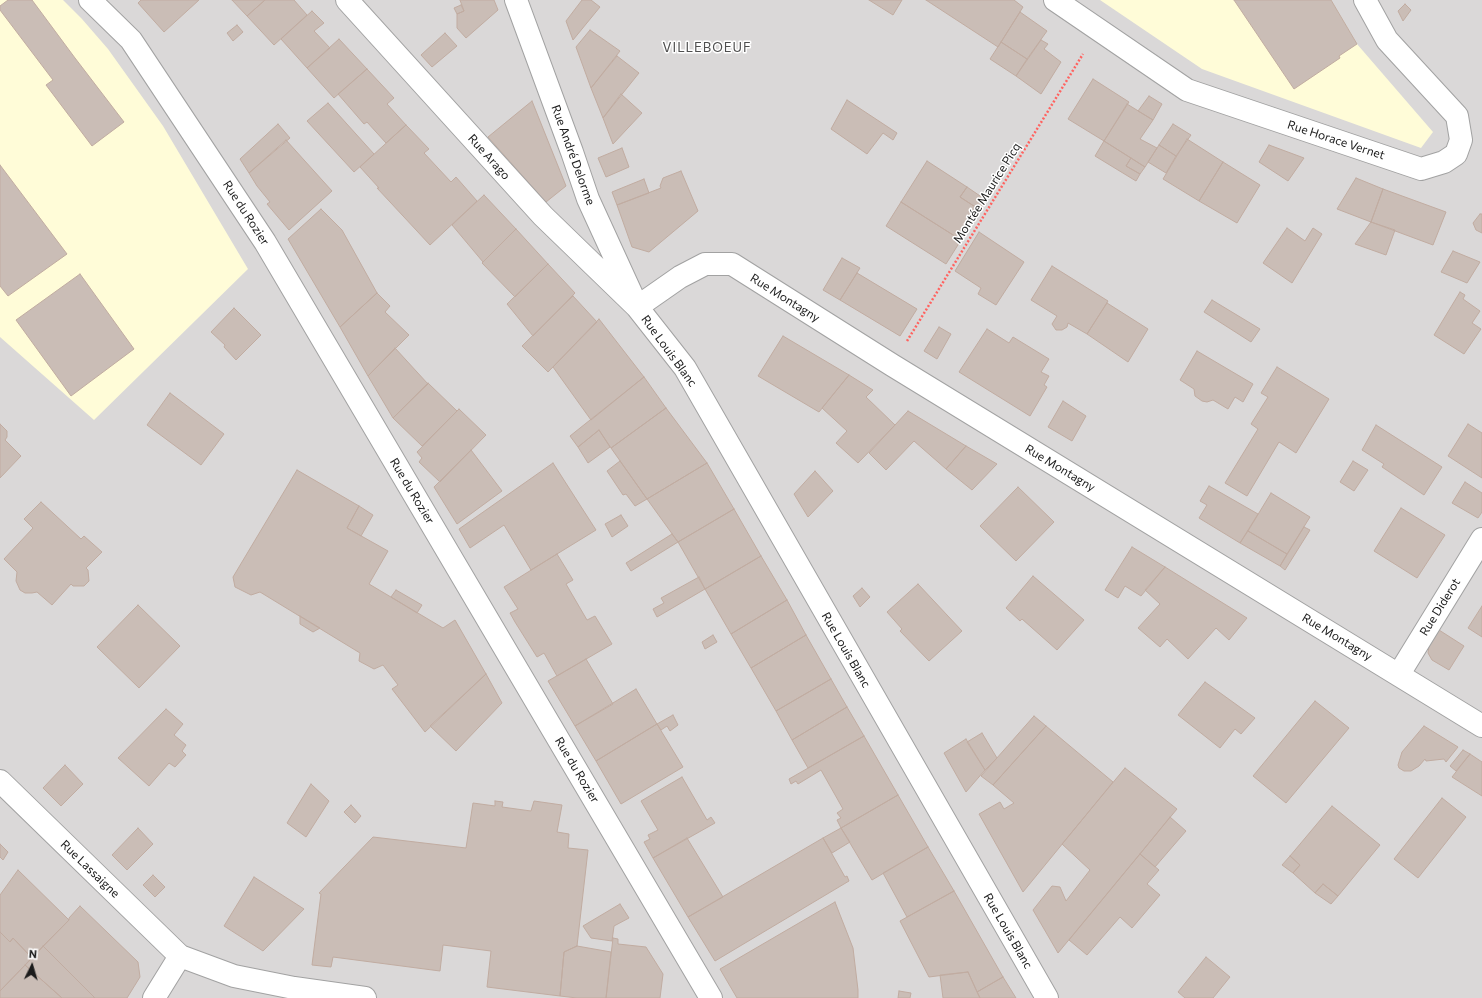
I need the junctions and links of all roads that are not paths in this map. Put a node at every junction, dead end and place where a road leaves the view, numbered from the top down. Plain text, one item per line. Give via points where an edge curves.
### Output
1 (90, 0) edge
2 (347, 0) edge
3 (516, 0) edge
4 (1055, 0) edge
5 (1365, 0) edge
6 (637, 307) junction
7 (1482, 539) edge
8 (1399, 674) junction
9 (1482, 726) edge
10 (0, 781) edge
11 (180, 956) junction
12 (294, 993) edge
13 (154, 998) edge
14 (365, 998) edge
15 (711, 998) edge
16 (1047, 998) edge

1 - 15 street, Rue du Rozier via 131,40 265,242
2 - 6 street, Rue Arago via 543,216
3 - 6 street, Rue André Delorme via 588,199
4 - 5 street, Rue Horace Vernet via 1187,90 1421,169 1444,162 1456,154 1461,140 1457,116 1387,40
6 - 8 street, Rue Montagny via 705,264 732,264 892,365
6 - 16 street, Rue Louis Blanc via 685,368
7 - 8 street, Rue Diderot
8 - 9 street, Rue Montagny
10 - 11 street, Rue Lassaigne
11 - 12 street via 234,976
11 - 13 street
12 - 14 street

